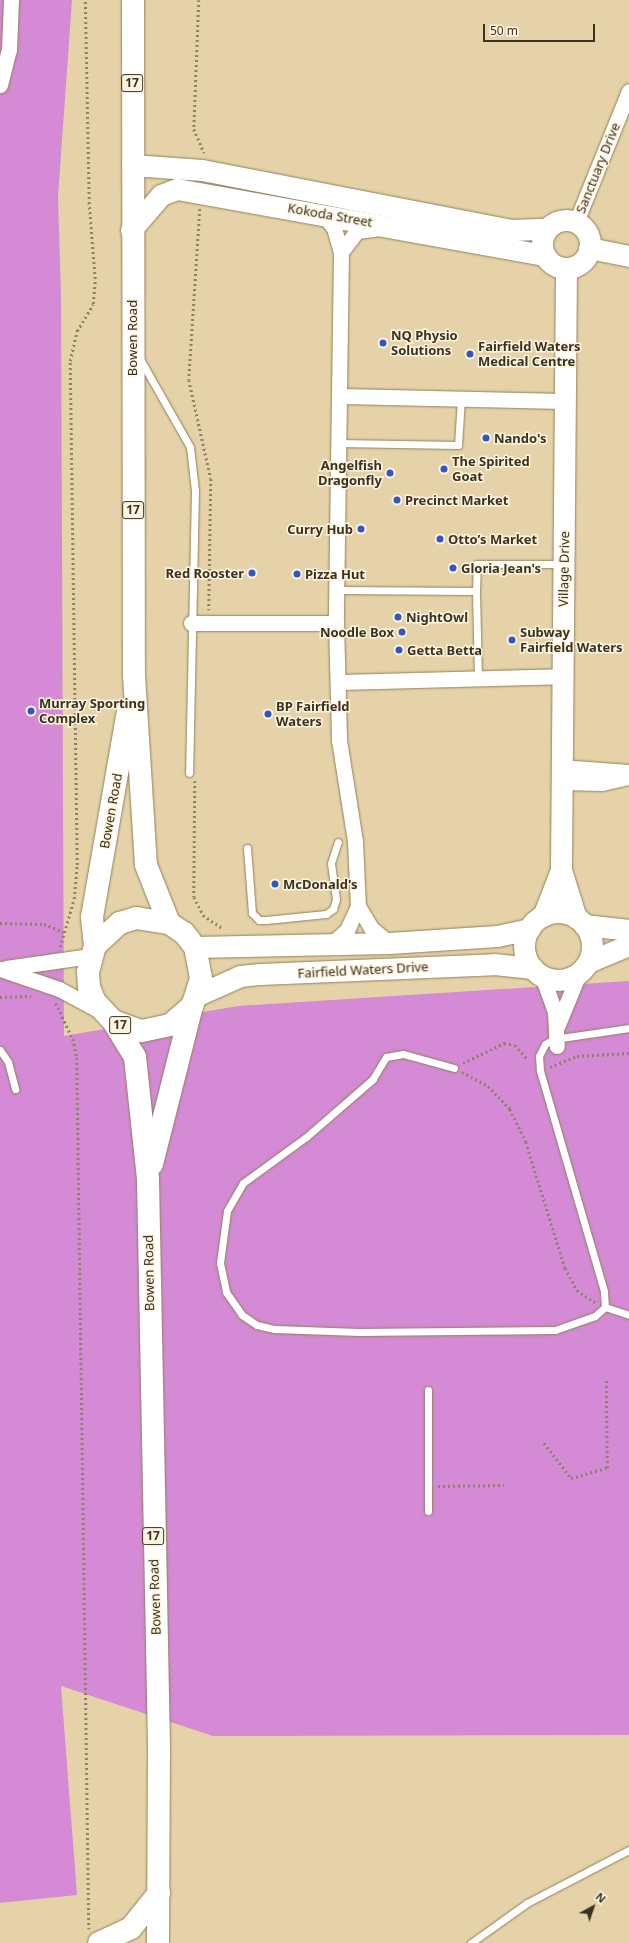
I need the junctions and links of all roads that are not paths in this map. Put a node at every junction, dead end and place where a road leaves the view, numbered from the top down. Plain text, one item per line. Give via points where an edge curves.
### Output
1 (11, 0) edge
2 (133, 0) edge
3 (0, 86) edge
4 (629, 91) edge
5 (132, 166) junction
6 (371, 202) junction
7 (323, 214) junction
8 (576, 222) junction
9 (546, 229) junction
10 (131, 230) junction
11 (416, 231) junction
12 (589, 248) junction
13 (341, 252) junction
14 (545, 255) junction
15 (629, 256) edge
16 (566, 268) junction
17 (132, 346) junction
18 (339, 396) junction
19 (461, 399) junction
20 (566, 401) junction
21 (338, 443) junction
22 (564, 564) junction
23 (336, 590) junction
24 (476, 591) junction
25 (191, 623) junction
26 (336, 623) junction
27 (134, 676) junction
28 (562, 676) junction
29 (478, 678) junction
30 (338, 682) junction
31 (629, 772) edge
32 (188, 773) dead end
33 (560, 774) junction
34 (629, 778) edge
35 (338, 842) dead end
36 (247, 848) dead end
37 (560, 870) junction
38 (358, 906) junction
39 (580, 921) junction
40 (169, 923) junction
41 (536, 923) junction
42 (629, 930) edge
43 (389, 943) junction
44 (330, 945) junction
45 (629, 945) edge
46 (195, 947) junction
47 (93, 951) junction
48 (584, 967) junction
49 (0, 969) edge
50 (538, 972) junction
51 (195, 1000) junction
52 (109, 1018) junction
53 (629, 1028) edge
54 (557, 1038) junction
55 (0, 1050) edge
56 (454, 1068) road end
57 (15, 1089) dead end
58 (148, 1179) junction
59 (605, 1307) junction
60 (629, 1315) edge
61 (428, 1390) dead end
62 (428, 1511) dead end
63 (629, 1850) edge
64 (159, 1893) junction
65 (99, 1943) edge
66 (158, 1943) edge
67 (471, 1943) edge

1 - 3 street via 9,50
2 - 5 main road, Bowen Road / 17
4 - 8 street, Sanctuary Drive
5 - 6 street, Kokoda Street via 202,170
5 - 10 main road, Bowen Road / 17
6 - 9 street, Kokoda Street via 510,230
6 - 11 street via 376,211
7 - 10 street, Kokoda Street via 177,189 161,196
7 - 11 street, Kokoda Street
7 - 13 street via 334,228
8 - 9 street via 560,220
8 - 12 street via 587,233
9 - 14 street via 542,242
10 - 17 main road, Bowen Road / 17
11 - 13 street via 401,234 363,229 354,233
11 - 14 street, Kokoda Street
12 - 15 street
12 - 16 street via 581,262
13 - 18 street
14 - 16 street via 553,264
16 - 20 street, Village Drive
17 - 25 lane via 190,447 195,491
17 - 27 main road, Bowen Road / 17
18 - 19 street
18 - 21 street
19 - 20 street
19 - 21 lane via 458,445
20 - 22 street, Village Drive
21 - 23 street
22 - 24 lane via 476,564
22 - 28 street, Village Drive
23 - 24 lane
23 - 26 street
24 - 29 lane
25 - 26 street
25 - 32 lane
26 - 30 street
27 - 40 main road, Bowen Road / 17 via 146,865
27 - 47 main road, Bowen Road / 17 via 92,917
28 - 29 street
28 - 33 street, Village Drive
29 - 30 street
30 - 38 street via 339,740 354,833
31 - 33 street
33 - 34 street via 602,783
33 - 37 street, Village Drive
35 - 36 lane via 331,863 336,898 333,909 326,914 266,920 259,920 252,912
37 - 39 street, Village Drive
37 - 41 street, Village Drive
38 - 43 street via 371,928
38 - 44 street via 347,930
39 - 41 street via 560,913
39 - 42 street
39 - 48 street via 592,943
40 - 46 main road, Bowen Road / 17 via 184,933
40 - 47 main road, Bowen Road / 17 via 136,918 115,926
41 - 43 street, Fairfield Waters Drive via 497,936
41 - 50 street via 524,949
43 - 44 street, Fairfield Waters Drive
44 - 46 street, Fairfield Waters Drive
45 - 48 street
46 - 51 main road, Bowen Road / 17 via 200,963
47 - 49 street
47 - 52 main road, Bowen Road / 17 via 89,987
48 - 50 street via 561,980
48 - 54 street
49 - 52 street via 59,989
50 - 51 street, Fairfield Waters Drive via 494,964 260,974 240,976
50 - 54 street
51 - 52 main road, 17 via 176,1021 156,1030 141,1031
51 - 58 main road, Bowen Road / 17
52 - 58 main road, Bowen Road / 17 via 135,1058
53 - 54 lane
54 - 59 lane via 543,1047 540,1069 602,1280
55 - 57 lane via 8,1062
56 - 59 lane via 403,1054 386,1057 372,1079 306,1137 243,1183 227,1211 220,1247 222,1278 230,1301 249,1320 266,1328 359,1332 556,1330 588,1322
58 - 64 main road, Bowen Road / 17
59 - 60 lane
61 - 62 lane
63 - 67 lane via 527,1903
64 - 65 main road via 131,1928
64 - 66 main road, Bowen Road / 17

